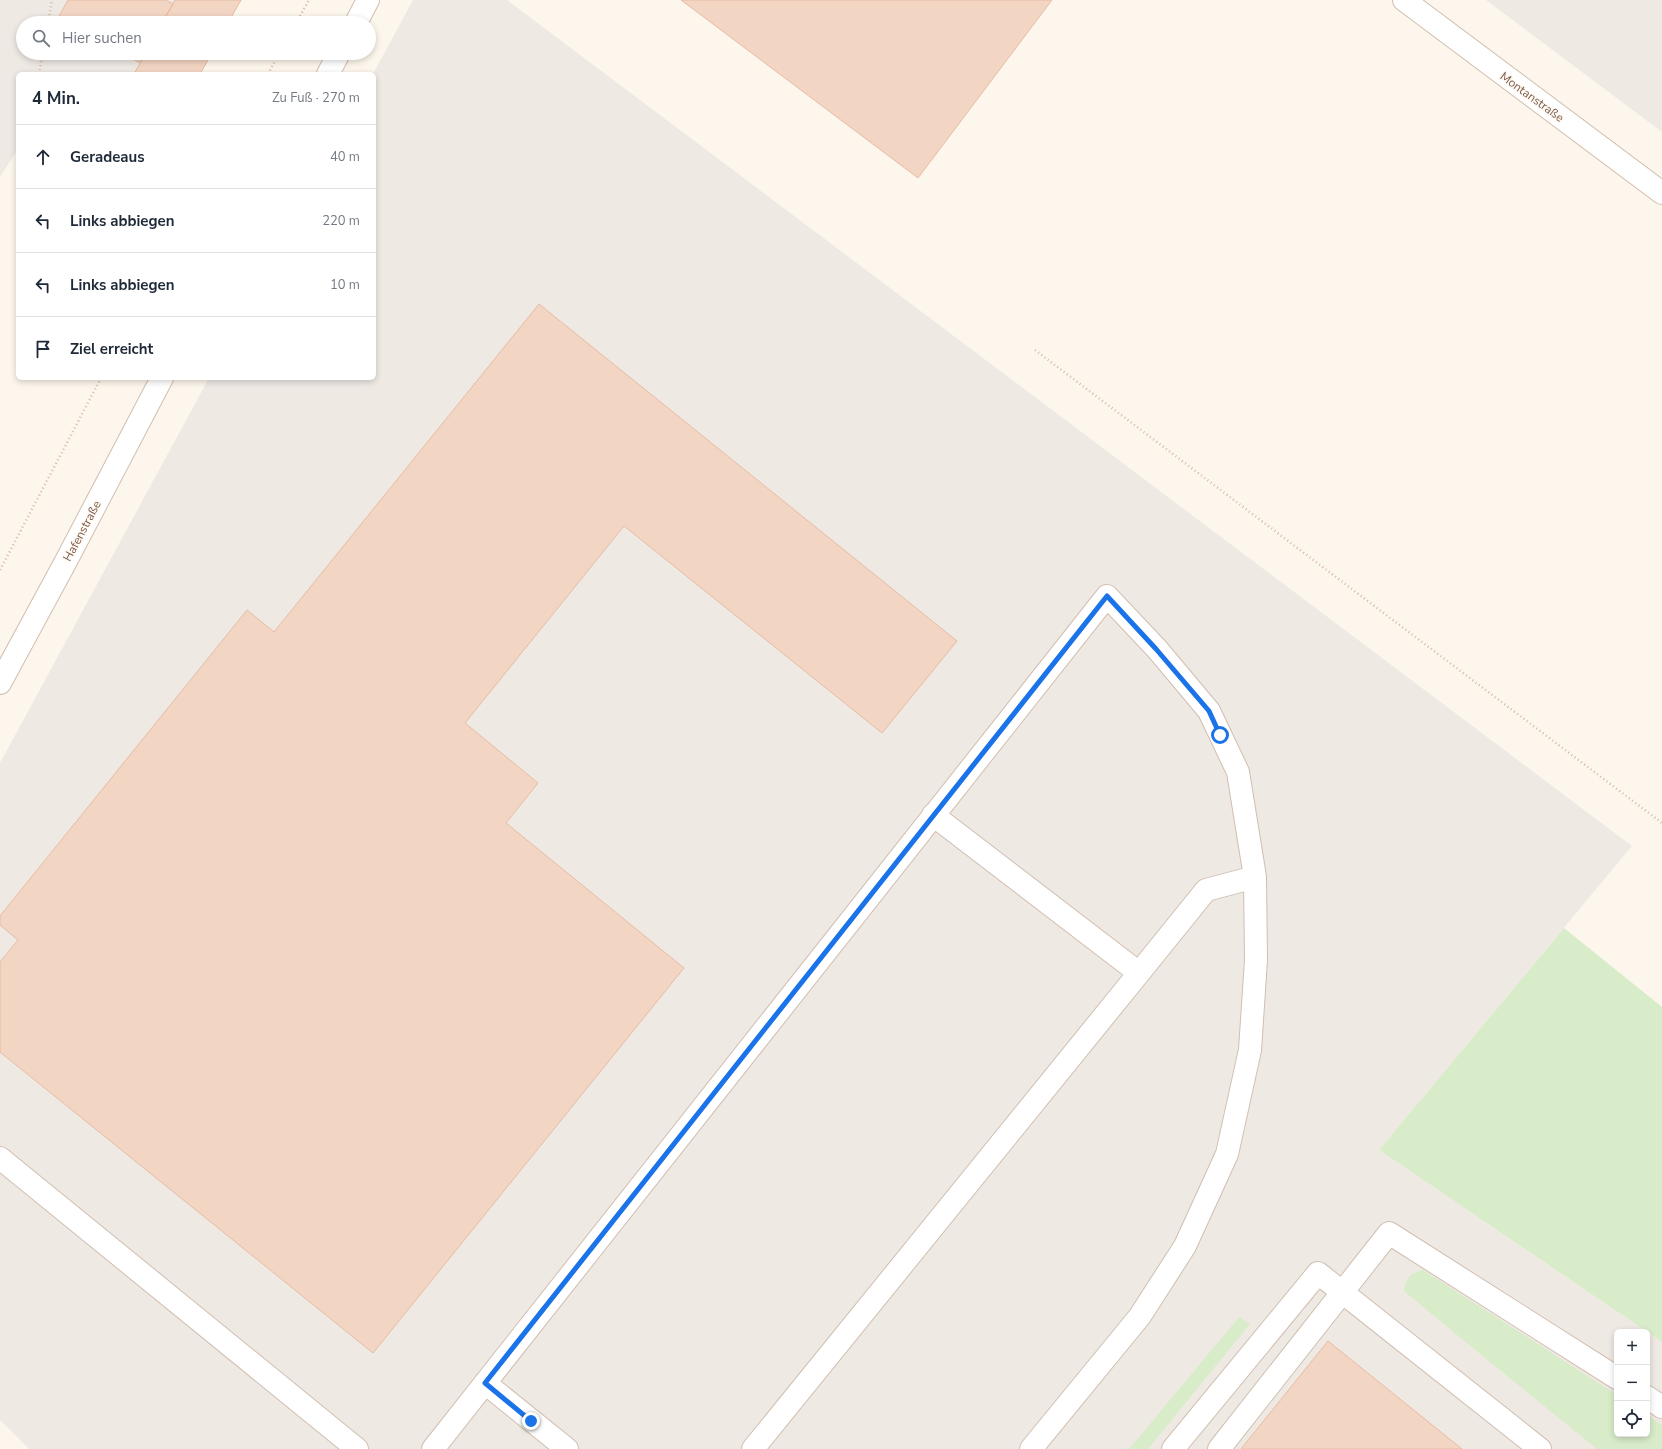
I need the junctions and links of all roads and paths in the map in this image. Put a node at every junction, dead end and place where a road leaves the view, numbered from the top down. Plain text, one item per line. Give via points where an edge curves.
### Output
1 (52, 0) edge
2 (309, 0) edge
3 (368, 0) edge
4 (1404, 0) edge
5 (49, 16) edge
6 (300, 16) edge
7 (360, 16) edge
8 (42, 60) edge
9 (275, 60) edge
10 (335, 60) edge
11 (39, 72) edge
12 (269, 72) edge
13 (329, 72) edge
14 (1662, 193) edge
15 (1035, 350) dead end
16 (100, 380) edge
17 (161, 380) edge
18 (0, 570) edge
19 (0, 683) edge
20 (933, 815) junction
21 (1662, 823) edge
22 (1256, 877) junction
23 (1139, 973) junction
24 (0, 1158) edge
25 (1342, 1292) junction
26 (1614, 1376) edge
27 (485, 1383) junction
28 (1650, 1400) edge
29 (1662, 1407) edge
30 (357, 1449) edge
31 (433, 1449) edge
32 (566, 1449) edge
33 (753, 1449) edge
34 (1031, 1449) edge
35 (1173, 1449) edge
36 (1219, 1449) edge
37 (1540, 1449) edge

1 - 5 path
2 - 6 path
3 - 7 street
4 - 14 street, Montanstraße
8 - 11 path
9 - 12 path
10 - 13 street
15 - 21 path
16 - 18 path
17 - 19 street, Hafenstraße
20 - 22 street via 1107,596 1209,711 1238,772
20 - 23 street
20 - 27 street
22 - 23 street via 1206,890
22 - 34 street via 1256,960 1250,1050 1227,1154 1185,1246 1140,1316
23 - 33 street
24 - 30 street
25 - 26 street via 1389,1233
25 - 35 street via 1318,1273
25 - 36 street
25 - 37 street
27 - 31 street
27 - 32 street
28 - 29 street

